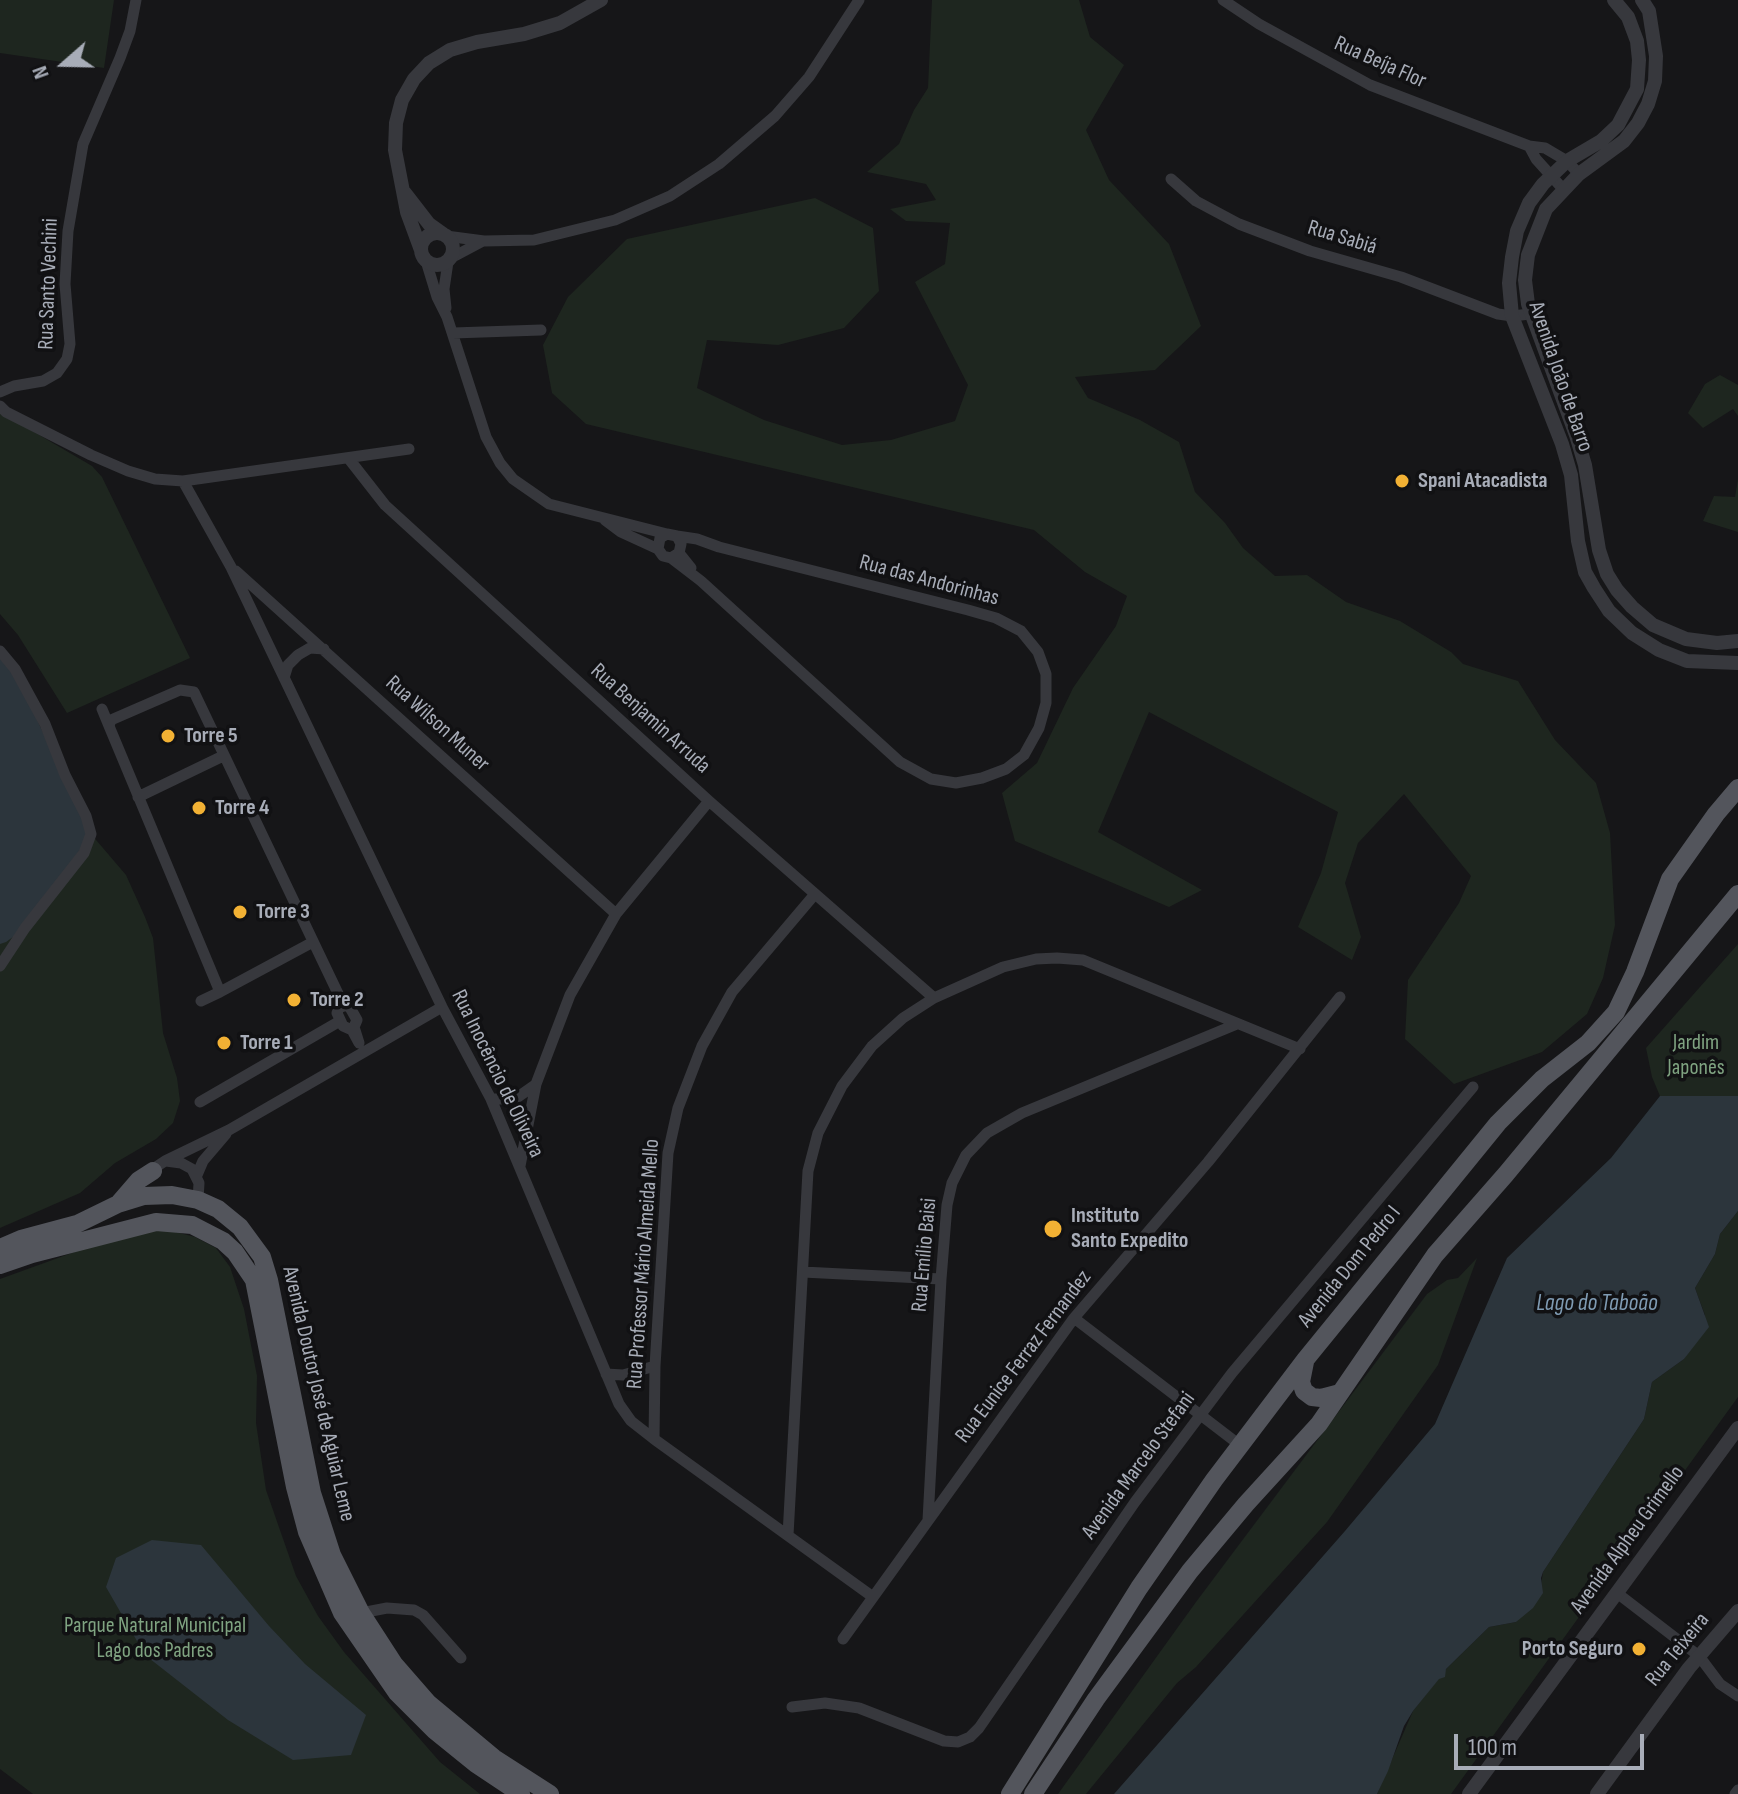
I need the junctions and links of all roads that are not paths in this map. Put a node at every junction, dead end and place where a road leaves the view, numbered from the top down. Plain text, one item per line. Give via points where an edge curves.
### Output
1 (136, 0) edge
2 (601, 0) edge
3 (859, 0) edge
4 (1223, 0) edge
5 (1642, 0) edge
6 (1623, 3) edge
7 (1529, 146) junction
8 (1567, 161) junction
9 (1579, 174) junction
10 (1550, 176) junction
11 (1171, 179) dead end
12 (402, 189) junction
13 (1563, 189) junction
14 (445, 235) junction
15 (484, 241) junction
16 (423, 255) junction
17 (450, 260) junction
18 (1530, 314) junction
19 (1512, 316) junction
20 (447, 317) junction
21 (541, 330) dead end
22 (453, 333) junction
23 (0, 392) edge
24 (0, 406) edge
25 (409, 449) dead end
26 (349, 459) junction
27 (183, 481) junction
28 (605, 520) junction
29 (675, 546) junction
30 (658, 549) junction
31 (231, 567) junction
32 (1738, 641) edge
33 (325, 649) junction
34 (0, 651) edge
35 (1738, 663) edge
36 (284, 678) junction
37 (102, 709) dead end
38 (109, 726) junction
39 (223, 756) junction
40 (1738, 788) edge
41 (138, 797) junction
42 (709, 801) junction
43 (1738, 801) edge
44 (1716, 814) junction
45 (815, 894) junction
46 (1738, 894) edge
47 (616, 914) junction
48 (313, 942) junction
49 (0, 966) edge
50 (220, 992) junction
51 (1340, 997) dead end
52 (934, 998) junction
53 (201, 1001) dead end
54 (344, 1006) junction
55 (442, 1007) junction
56 (340, 1021) junction
57 (1237, 1024) junction
58 (361, 1048) junction
59 (1300, 1049) junction
60 (536, 1084) junction
61 (1473, 1087) dead end
62 (491, 1099) junction
63 (200, 1102) dead end
64 (229, 1130) junction
65 (159, 1166) junction
66 (520, 1167) junction
67 (197, 1175) junction
68 (144, 1196) junction
69 (198, 1200) junction
70 (118, 1204) junction
71 (156, 1222) junction
72 (180, 1223) junction
73 (0, 1248) edge
74 (0, 1265) edge
75 (803, 1272) junction
76 (941, 1279) junction
77 (1074, 1318) junction
78 (1305, 1360) junction
79 (655, 1366) junction
80 (606, 1374) junction
81 (1340, 1393) junction
82 (1201, 1414) junction
83 (1738, 1428) edge
84 (654, 1439) junction
85 (1241, 1446) junction
86 (928, 1521) junction
87 (788, 1535) junction
88 (1617, 1593) junction
89 (873, 1597) junction
90 (1738, 1611) edge
91 (361, 1613) junction
92 (843, 1639) dead end
93 (1699, 1656) junction
94 (461, 1658) dead end
95 (1738, 1696) edge
96 (792, 1707) dead end
97 (521, 1794) edge
98 (550, 1794) edge
99 (1010, 1794) edge
100 (1033, 1794) edge
101 (1469, 1794) edge
102 (1597, 1794) edge

1 - 23 street, Rua Santo Vechini via 130,31 83,144 68,231 67,359 43,381
2 - 12 street via 560,23 450,50 429,63 402,100 396,123
3 - 15 street via 809,77 775,116 719,164 670,196 615,220 534,240
4 - 7 street, Rua Beíja Flor via 1370,85
5 - 9 street, Avenida João de Barro via 1649,11 1656,56 1648,104 1624,141
6 - 8 street, Avenida João de Barro via 1637,41 1637,89 1618,125
7 - 8 street, Rua Beíja Flor via 1545,148
7 - 10 street
8 - 9 street
8 - 10 street, Avenida João de Barro
9 - 13 street, Avenida João de Barro
10 - 13 street
10 - 19 street, Avenida João de Barro via 1529,203 1517,231 1509,283
11 - 19 street, Rua Sabiá via 1196,201 1239,224
12 - 14 street via 429,224
12 - 16 street
13 - 18 street, Avenida João de Barro via 1546,209 1528,255
14 - 15 street
14 - 16 street via 428,236
14 - 17 street via 453,246
15 - 17 street
16 - 17 street via 439,266
16 - 20 street, Rua das Andorinhas
17 - 20 street, Rua das Andorinhas via 444,289
18 - 19 street
18 - 32 street, Avenida João de Barro via 1576,435 1599,550 1617,590 1653,625 1686,639
19 - 35 street, Avenida João de Barro via 1562,444 1578,541 1594,588 1632,633 1659,650 1687,661
20 - 22 street, Rua das Andorinhas
21 - 22 street
22 - 28 street, Rua das Andorinhas via 486,437 513,479 549,504
24 - 27 street via 128,471
25 - 26 street
26 - 27 street
26 - 42 street, Rua Benjamin Arruda via 385,505
27 - 31 street, Rua Inocêncio de Oliveira
28 - 29 street, Rua das Andorinhas
28 - 30 street, Rua das Andorinhas
29 - 29 street, Rua das Andorinhas via 701,581 900,762 931,779 956,783 1006,769 1024,755 1039,728 1046,674 1038,652 1021,631 996,618 697,539
29 - 30 street, Rua das Andorinhas via 663,556
29 - 30 street via 660,538
31 - 33 street, Rua Wilson Muner
31 - 36 street, Rua Inocêncio de Oliveira
33 - 36 street via 310,648 298,655
33 - 47 street, Rua Wilson Muner
34 - 49 street via 45,724 91,834 84,853
36 - 55 street, Rua Inocêncio de Oliveira
37 - 38 street
38 - 39 street via 122,714 191,689
38 - 41 street
39 - 41 street
39 - 48 street
40 - 44 main road, Avenida Dom Pedro I
41 - 50 street
42 - 45 street, Rua Benjamin Arruda
42 - 47 street
43 - 44 main road
44 - 78 main road, Avenida Dom Pedro I via 1670,879 1616,1012 1498,1123
45 - 52 street, Rua Benjamin Arruda
45 - 79 street, Rua Professor Mário Almeida Mello via 732,992 702,1046 678,1108 668,1153
46 - 81 main road via 1435,1255
47 - 60 street via 570,995
48 - 50 street
48 - 54 street
50 - 53 street
51 - 59 street, Rua Eunice Ferraz Fernandez
52 - 57 street via 1003,967 1036,959 1083,960
52 - 75 street via 872,1046 842,1086 818,1133 808,1171
54 - 56 street via 337,1011
54 - 58 street via 351,1006 356,1017
55 - 58 street
55 - 62 street, Rua Inocêncio de Oliveira
56 - 58 street
56 - 63 street
57 - 59 street
57 - 76 street, Rua Emílio Baisi via 1022,1113 987,1133 966,1155 952,1183
58 - 64 street
59 - 77 street, Rua Eunice Ferraz Fernandez
60 - 62 street via 515,1099
60 - 66 street
61 - 82 street, Avenida Marcelo Stefani
62 - 66 street, Rua Inocêncio de Oliveira
64 - 65 street
64 - 67 street
65 - 67 street via 181,1163
65 - 68 street
65 - 70 main road
66 - 80 street, Rua Inocêncio de Oliveira
67 - 69 street
68 - 69 main road, Avenida Doutor José de Aguiar Leme
68 - 70 main road, Avenida Doutor José de Aguiar Leme
68 - 71 main road
69 - 72 main road
69 - 91 main road, Avenida Doutor José de Aguiar Leme via 230,1217 262,1257 312,1493 332,1555
70 - 73 main road, Avenida Doutor José de Aguiar Leme via 77,1224
71 - 72 main road, Avenida Doutor José de Aguiar Leme
71 - 74 main road, Avenida Doutor José de Aguiar Leme
72 - 97 main road, Avenida Doutor José de Aguiar Leme via 223,1241 254,1280 295,1487 307,1532 342,1613 397,1693 434,1730
75 - 76 street
75 - 87 street
76 - 86 street, Rua Emílio Baisi
77 - 82 street
77 - 86 street, Rua Eunice Ferraz Fernandez
78 - 81 main road via 1304,1391 1321,1398
78 - 85 main road, Avenida Dom Pedro I
79 - 80 street
79 - 84 street, Rua Professor Mário Almeida Mello
80 - 84 street, Rua Inocêncio de Oliveira via 631,1421
81 - 100 main road via 1190,1571
82 - 85 street
82 - 96 street, Avenida Marcelo Stefani via 970,1737 944,1741 859,1708 825,1703
83 - 88 street, Avenida Alpheu Grimello
84 - 87 street, Rua Inocêncio de Oliveira
85 - 99 main road, Avenida Dom Pedro I via 1139,1588
86 - 89 street, Rua Eunice Ferraz Fernandez
87 - 89 street, Rua Inocêncio de Oliveira
88 - 93 street
88 - 101 street, Avenida Alpheu Grimello
89 - 92 street, Rua Eunice Ferraz Fernandez
90 - 93 street, Rua Teixeira
91 - 94 street via 414,1610
91 - 98 main road, Avenida Doutor José de Aguiar Leme via 428,1703 494,1758
93 - 95 street via 1720,1684
93 - 102 street, Rua Teixeira

